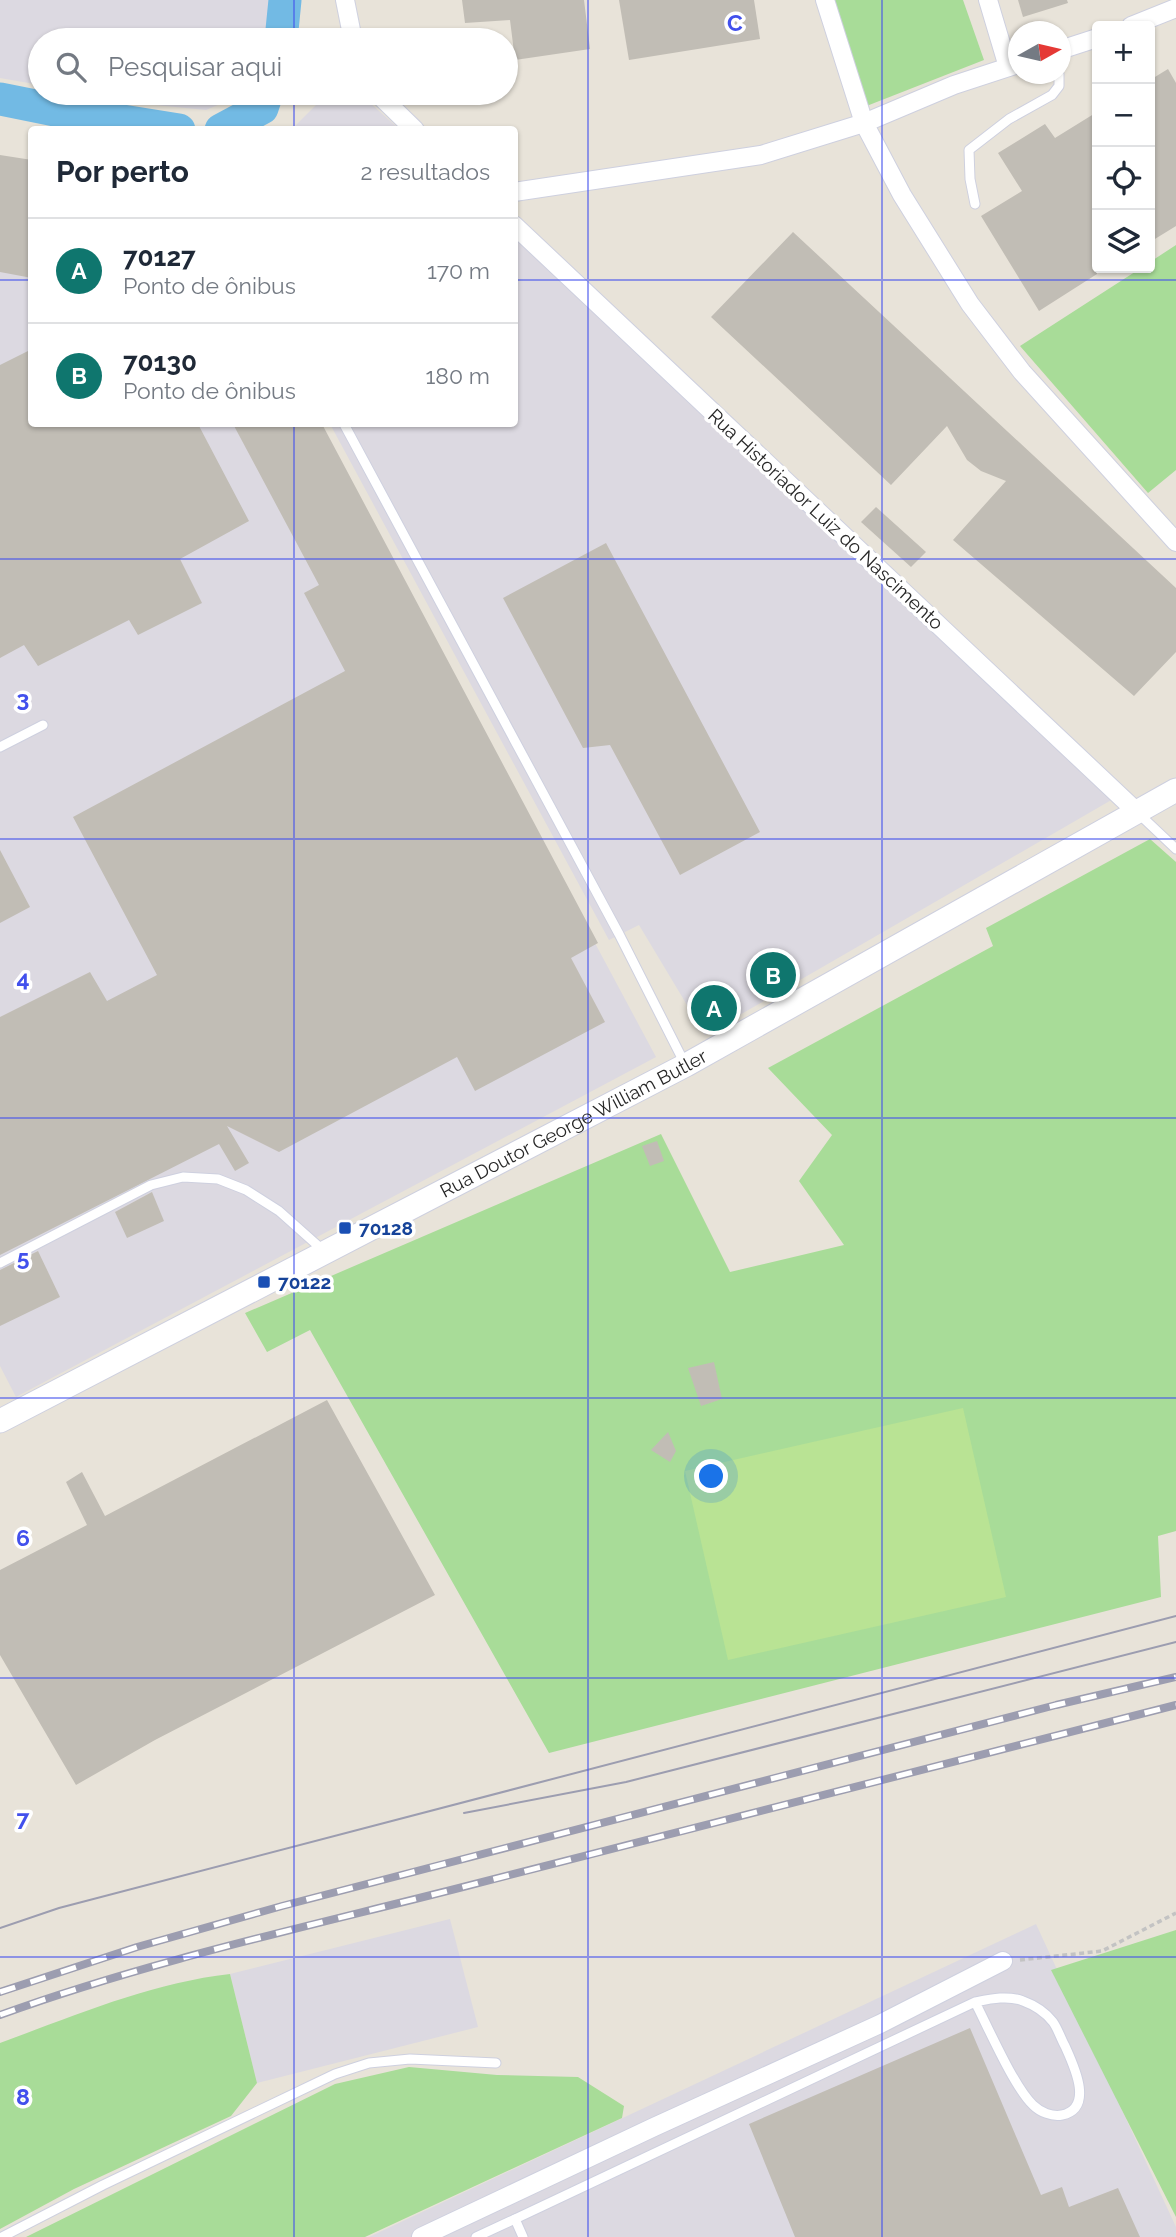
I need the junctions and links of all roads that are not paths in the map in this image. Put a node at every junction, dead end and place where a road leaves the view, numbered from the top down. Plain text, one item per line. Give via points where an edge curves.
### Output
1 (345, 0) edge
2 (825, 0) edge
3 (988, 0) edge
4 (1176, 8) edge
5 (1144, 21) edge
6 (351, 28) edge
7 (1092, 40) edge
8 (1071, 46) edge
9 (1008, 52) edge
10 (1008, 67) edge
11 (1060, 84) edge
12 (389, 105) edge
13 (864, 123) junction
14 (411, 126) edge
15 (518, 191) edge
16 (975, 204) dead end
17 (518, 229) edge
18 (346, 427) edge
19 (1176, 542) edge
20 (43, 725) dead end
21 (0, 747) edge
22 (1176, 790) edge
23 (1138, 813) junction
24 (1176, 849) edge
25 (686, 1065) junction
26 (325, 1252) junction
27 (0, 1264) edge
28 (0, 1421) edge
29 (1003, 1961) road end
30 (975, 2002) junction
31 (496, 2063) dead end
32 (515, 2219) junction
33 (2, 2237) edge
34 (421, 2237) edge
35 (476, 2237) edge
36 (523, 2237) edge

1 - 6 street
2 - 13 street
3 - 9 street
4 - 5 street
7 - 8 street
10 - 13 street
11 - 16 lane via 1056,92 1009,118 969,150
12 - 14 street
13 - 15 street via 761,155
13 - 19 street via 902,195 970,304 1022,372
17 - 23 street, Rua Historiador Luiz do Nascimento
18 - 25 lane
20 - 21 lane
22 - 23 street, Rua Doutor George William Butler
23 - 24 lane
23 - 25 street, Rua Doutor George William Butler
25 - 26 street, Rua Doutor George William Butler
26 - 27 lane via 279,1211 246,1190 218,1180 183,1177 151,1185
26 - 28 street, Rua Doutor George William Butler
29 - 34 street via 880,2024
30 - 30 lane via 1021,2000 1054,2023 1079,2075 1074,2110 1057,2116 1032,2105
30 - 32 lane
31 - 33 lane via 410,2059 369,2063 335,2074
32 - 35 lane
32 - 36 lane

